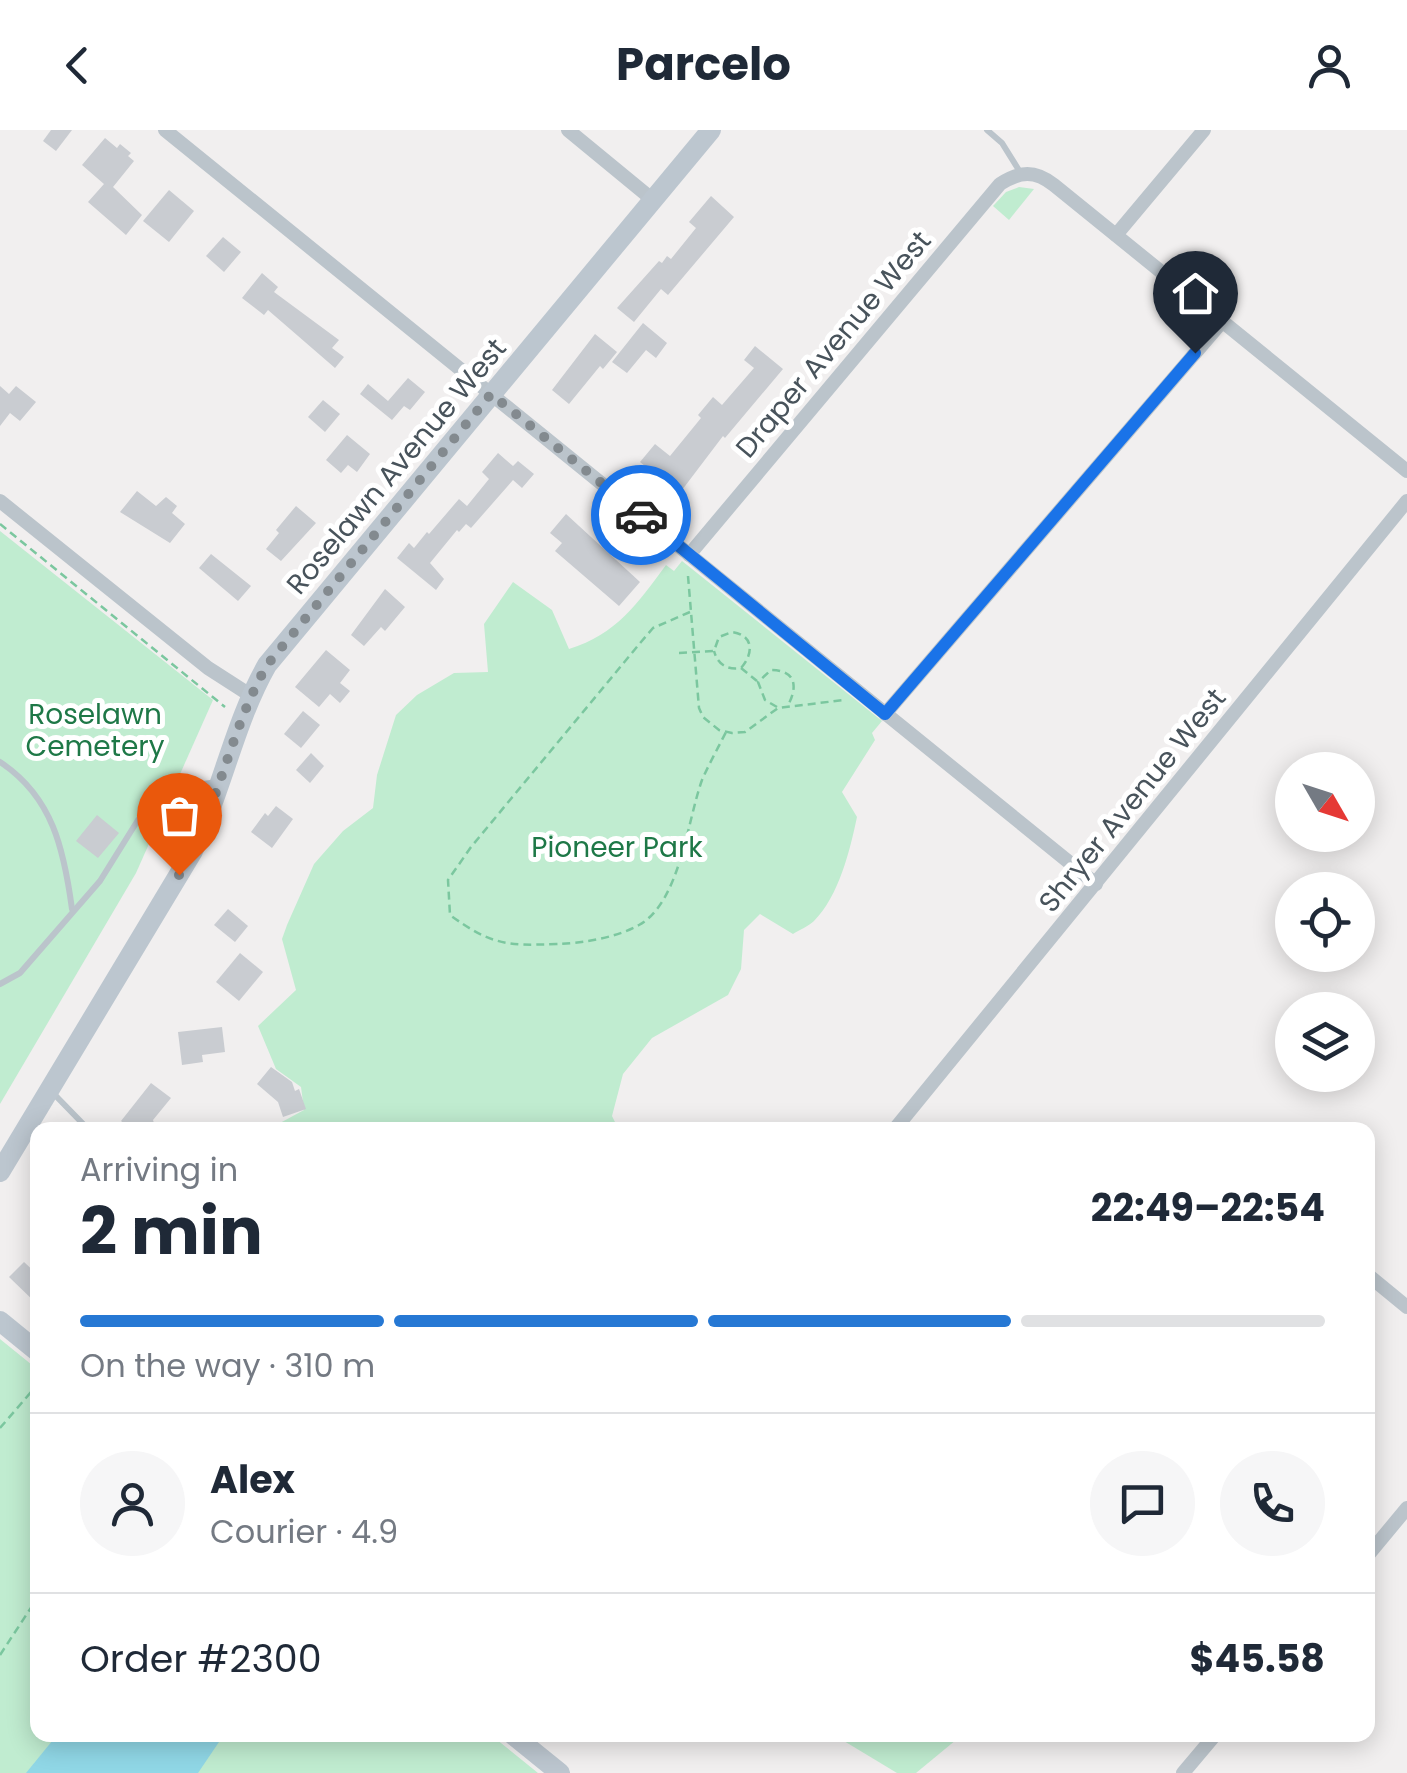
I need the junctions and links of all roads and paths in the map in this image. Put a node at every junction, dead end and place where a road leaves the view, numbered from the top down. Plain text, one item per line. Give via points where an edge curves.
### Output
1 (165, 130) edge
2 (568, 130) edge
3 (711, 130) edge
4 (987, 130) edge
5 (1204, 130) edge
6 (1021, 174) junction
7 (653, 200) junction
8 (1116, 235) junction
9 (1221, 323) junction
10 (491, 394) junction
11 (1407, 471) edge
12 (0, 501) edge
13 (1407, 501) edge
14 (0, 524) edge
15 (692, 557) junction
16 (690, 612) junction
17 (714, 651) junction
18 (679, 653) dead end
19 (694, 653) junction
20 (740, 668) junction
21 (758, 682) junction
22 (856, 690) junction
23 (250, 695) junction
24 (787, 707) junction
25 (225, 708) dead end
26 (778, 708) junction
27 (885, 714) junction
28 (726, 732) junction
29 (0, 762) edge
30 (222, 782) junction
31 (1096, 884) junction
32 (72, 910) junction
33 (0, 984) edge
34 (48, 1088) junction
35 (81, 1122) edge
36 (901, 1122) edge
37 (0, 1172) edge
38 (1375, 1281) edge
39 (1407, 1307) edge
40 (0, 1321) edge
41 (30, 1345) edge
42 (30, 1393) edge
43 (0, 1428) edge
44 (1407, 1508) edge
45 (1375, 1547) edge
46 (30, 1609) edge
47 (0, 1656) edge
48 (522, 1742) edge
49 (1209, 1742) edge
50 (560, 1773) edge
51 (1183, 1773) edge

1 - 10 street
2 - 7 street
3 - 7 street, Roselawn Avenue West
4 - 6 lane
5 - 8 street
6 - 8 street via 1043,176
6 - 15 street, Draper Avenue West via 1000,184
7 - 10 street, Roselawn Avenue West
8 - 9 street
9 - 11 street
9 - 27 street
10 - 15 street
10 - 23 street, Roselawn Avenue West via 291,635
12 - 23 street
13 - 31 street, Shryer Avenue West
14 - 25 path
15 - 16 path
15 - 22 street
16 - 19 path
16 - 28 path via 640,642 471,846 448,880 450,915 480,937 520,945 582,942 640,925 674,878 702,781
17 - 19 path
17 - 20 path via 730,670
17 - 20 path via 719,637 740,633 750,653
18 - 19 path
19 - 28 path via 699,708
20 - 21 path
21 - 24 path via 771,670 792,677 796,688
21 - 26 path via 765,700
22 - 24 path via 848,699
22 - 27 street
23 - 30 street, Roselawn Avenue West
24 - 26 path
26 - 28 path via 745,732
27 - 31 street
29 - 32 lane via 38,798 56,829
30 - 32 lane via 176,788 154,804
30 - 34 street, Roselawn Avenue West via 193,852
31 - 36 street, Shryer Avenue West
32 - 33 lane via 20,973
34 - 35 lane
34 - 37 street, Roselawn Avenue West
38 - 39 street
40 - 41 street
42 - 43 path
44 - 45 street
46 - 47 path
48 - 50 street
49 - 51 street

